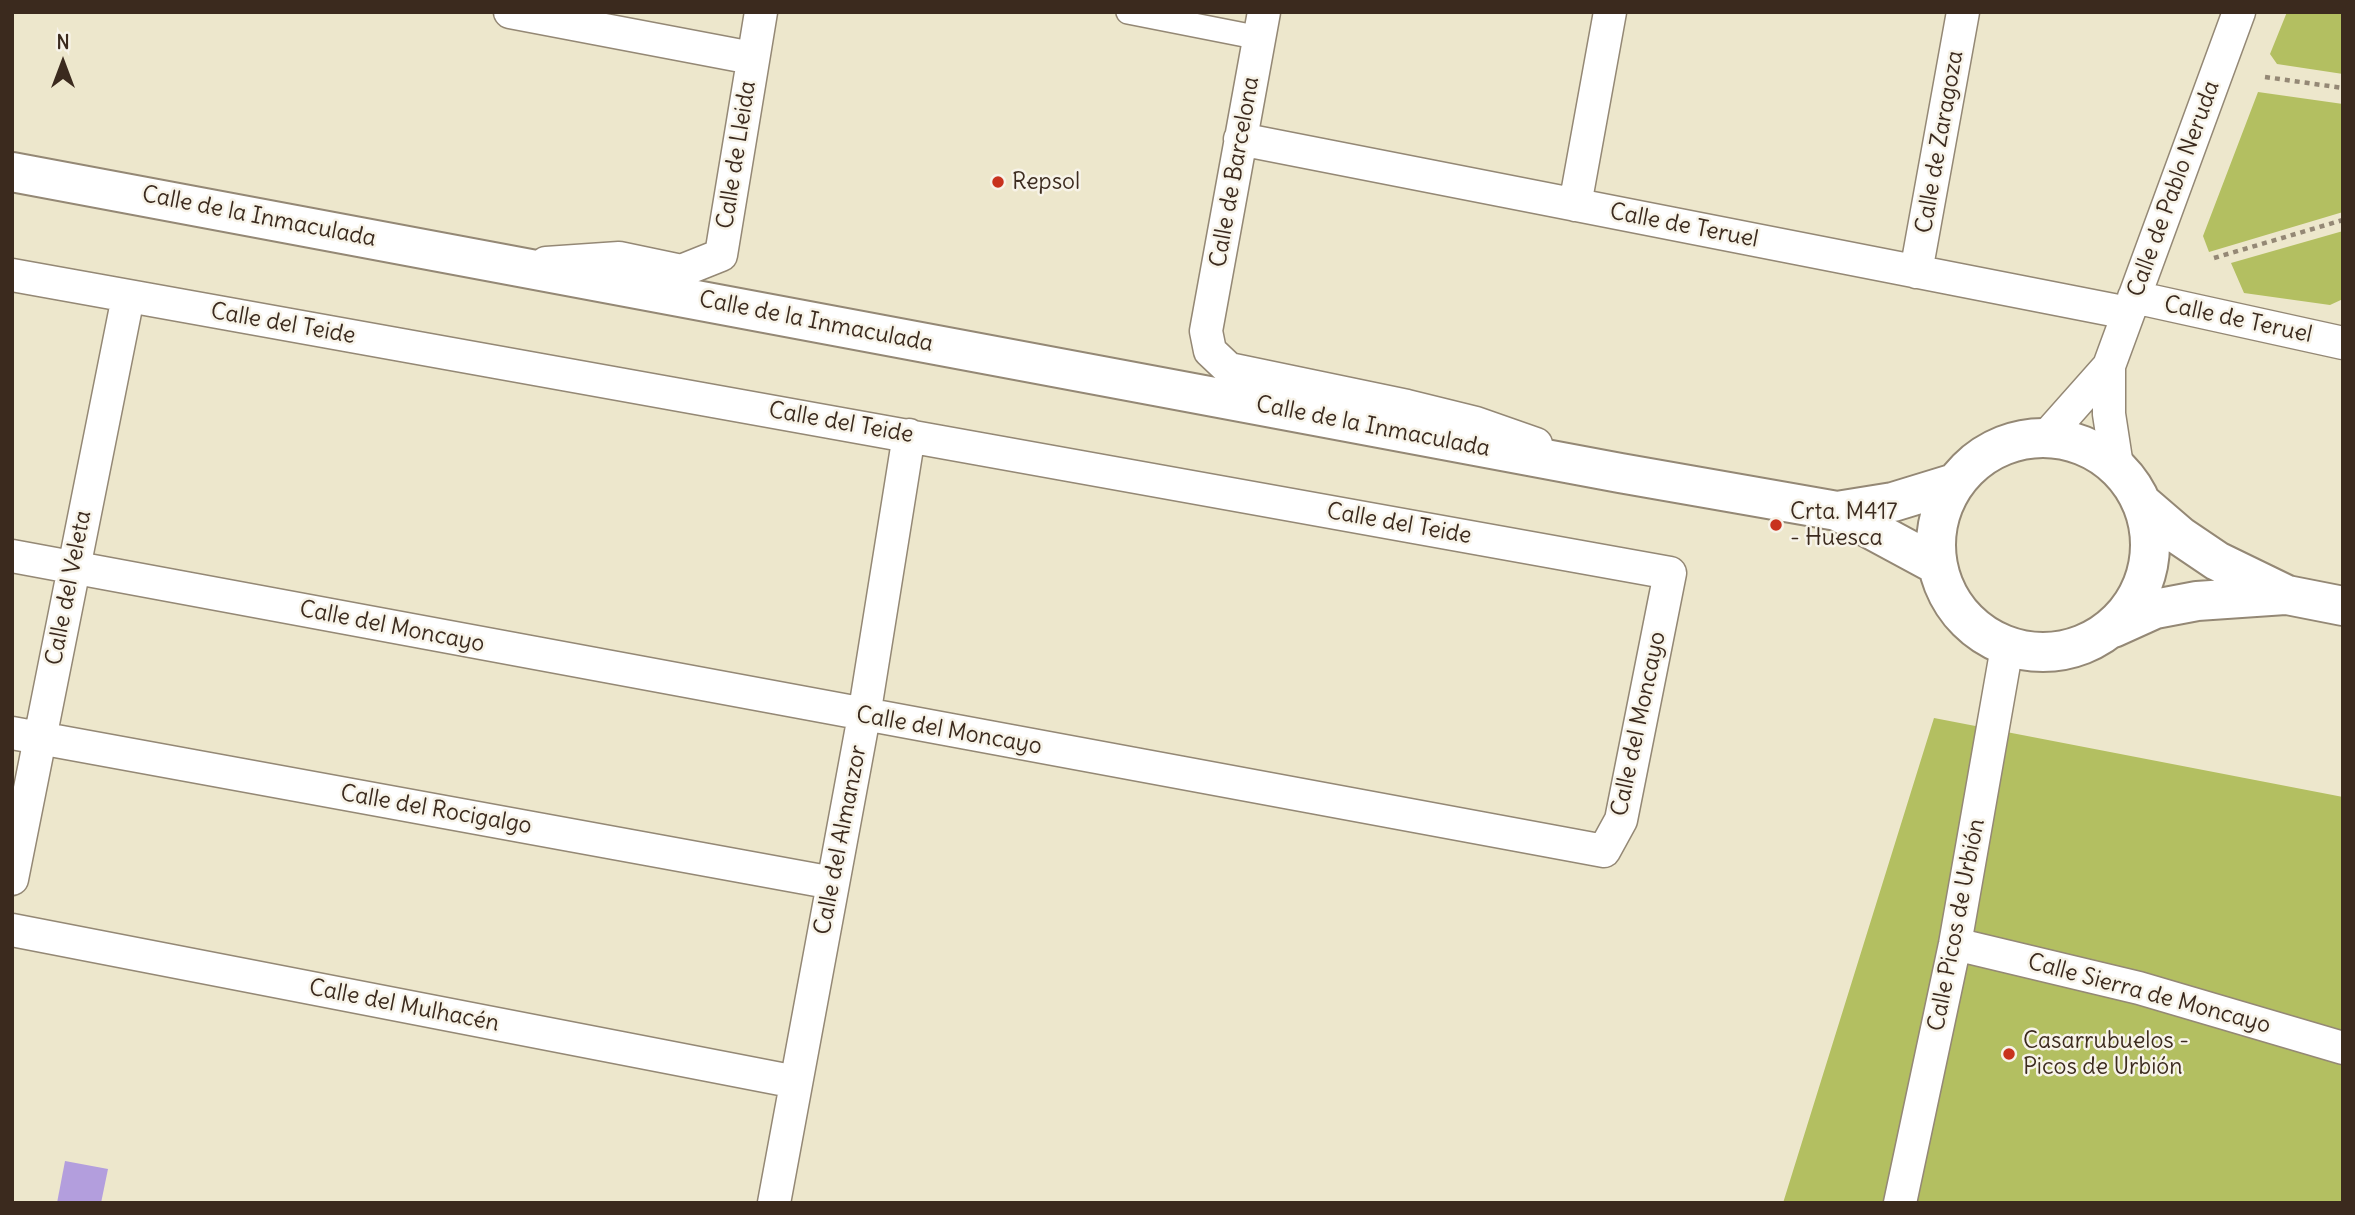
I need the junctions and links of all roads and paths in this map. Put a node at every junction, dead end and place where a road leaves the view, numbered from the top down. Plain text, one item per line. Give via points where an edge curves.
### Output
1 (510, 12) edge
2 (761, 12) edge
3 (1128, 12) edge
4 (1610, 12) edge
5 (1963, 12) edge
6 (2239, 12) edge
7 (1262, 25) edge
8 (752, 58) junction
9 (2265, 77) dead end
10 (2343, 88) edge
11 (1240, 139) junction
12 (12, 172) edge
13 (1575, 205) junction
14 (2343, 220) edge
15 (2214, 258) dead end
16 (513, 265) junction
17 (1916, 272) junction
18 (12, 275) edge
19 (128, 297) junction
20 (2131, 305) junction
21 (1206, 331) joint
22 (2343, 343) edge
23 (2109, 366) junction
24 (909, 435) junction
25 (2046, 437) junction
26 (2117, 466) junction
27 (1620, 473) junction
28 (1955, 483) junction
29 (2144, 505) junction
30 (1837, 511) junction
31 (12, 556) edge
32 (1937, 565) junction
33 (72, 568) junction
34 (1670, 573) joint
35 (2287, 595) junction
36 (2343, 606) edge
37 (2113, 628) junction
38 (2007, 646) junction
39 (864, 716) junction
40 (26, 735) edge
41 (12, 879) edge
42 (833, 883) junction
43 (12, 930) edge
44 (1955, 944) junction
45 (2343, 1048) edge
46 (796, 1083) junction
47 (774, 1203) edge
48 (1900, 1203) edge

1 - 8 street
2 - 8 street, Calle de Lleida
3 - 7 street
4 - 13 street
5 - 17 street, Calle de Zaragoza
6 - 20 street, Calle de Pablo Neruda
7 - 11 street, Calle de Barcelona
8 - 16 street, Calle de Lleida via 721,255 681,271 619,258
9 - 10 path
11 - 13 street, Calle de Teruel
11 - 21 street, Calle de Barcelona
12 - 16 street, Calle de la Inmaculada
13 - 17 street, Calle de Teruel
14 - 15 path
16 - 27 street, Calle de la Inmaculada
17 - 20 street, Calle de Teruel
18 - 19 street, Calle del Teide
19 - 24 street, Calle del Teide
19 - 33 street, Calle del Veleta
20 - 22 street, Calle de Teruel
20 - 23 street, Calle de Pablo Neruda
21 - 27 street, Calle de la Inmaculada via 1210,351 1229,369 1476,423
23 - 25 street, Calle de Pablo Neruda
23 - 26 street, Calle de Pablo Neruda via 2109,414
24 - 34 street, Calle del Teide
24 - 39 street, Calle del Almanzor
25 - 26 street via 2072,441
25 - 28 street via 2011,442 1980,458
26 - 29 street
27 - 30 street, Calle de la Inmaculada
28 - 30 street, Calle de la Inmaculada via 1892,502
28 - 32 street via 1941,508 1935,537
29 - 35 street via 2217,561
29 - 37 street via 2151,538 2148,571 2135,602
30 - 32 street, Calle de la Inmaculada
31 - 33 street, Calle del Moncayo
32 - 38 street via 1951,600 1975,628
33 - 39 street, Calle del Moncayo
33 - 40 street, Calle del Veleta
34 - 39 street, Calle del Moncayo via 1621,820 1604,851
35 - 36 street
35 - 37 street via 2165,607
37 - 38 street via 2080,646 2044,653
38 - 44 street, Calle Picos de Urbión
39 - 42 street, Calle del Almanzor
40 - 41 street, Calle del Veleta
40 - 42 street, Calle del Rocigalgo
42 - 46 street, Calle del Almanzor
43 - 46 street, Calle del Mulhacén
44 - 45 street, Calle Sierra de Moncayo via 2139,988
44 - 48 street, Calle Picos de Urbión
46 - 47 street, Calle del Almanzor

